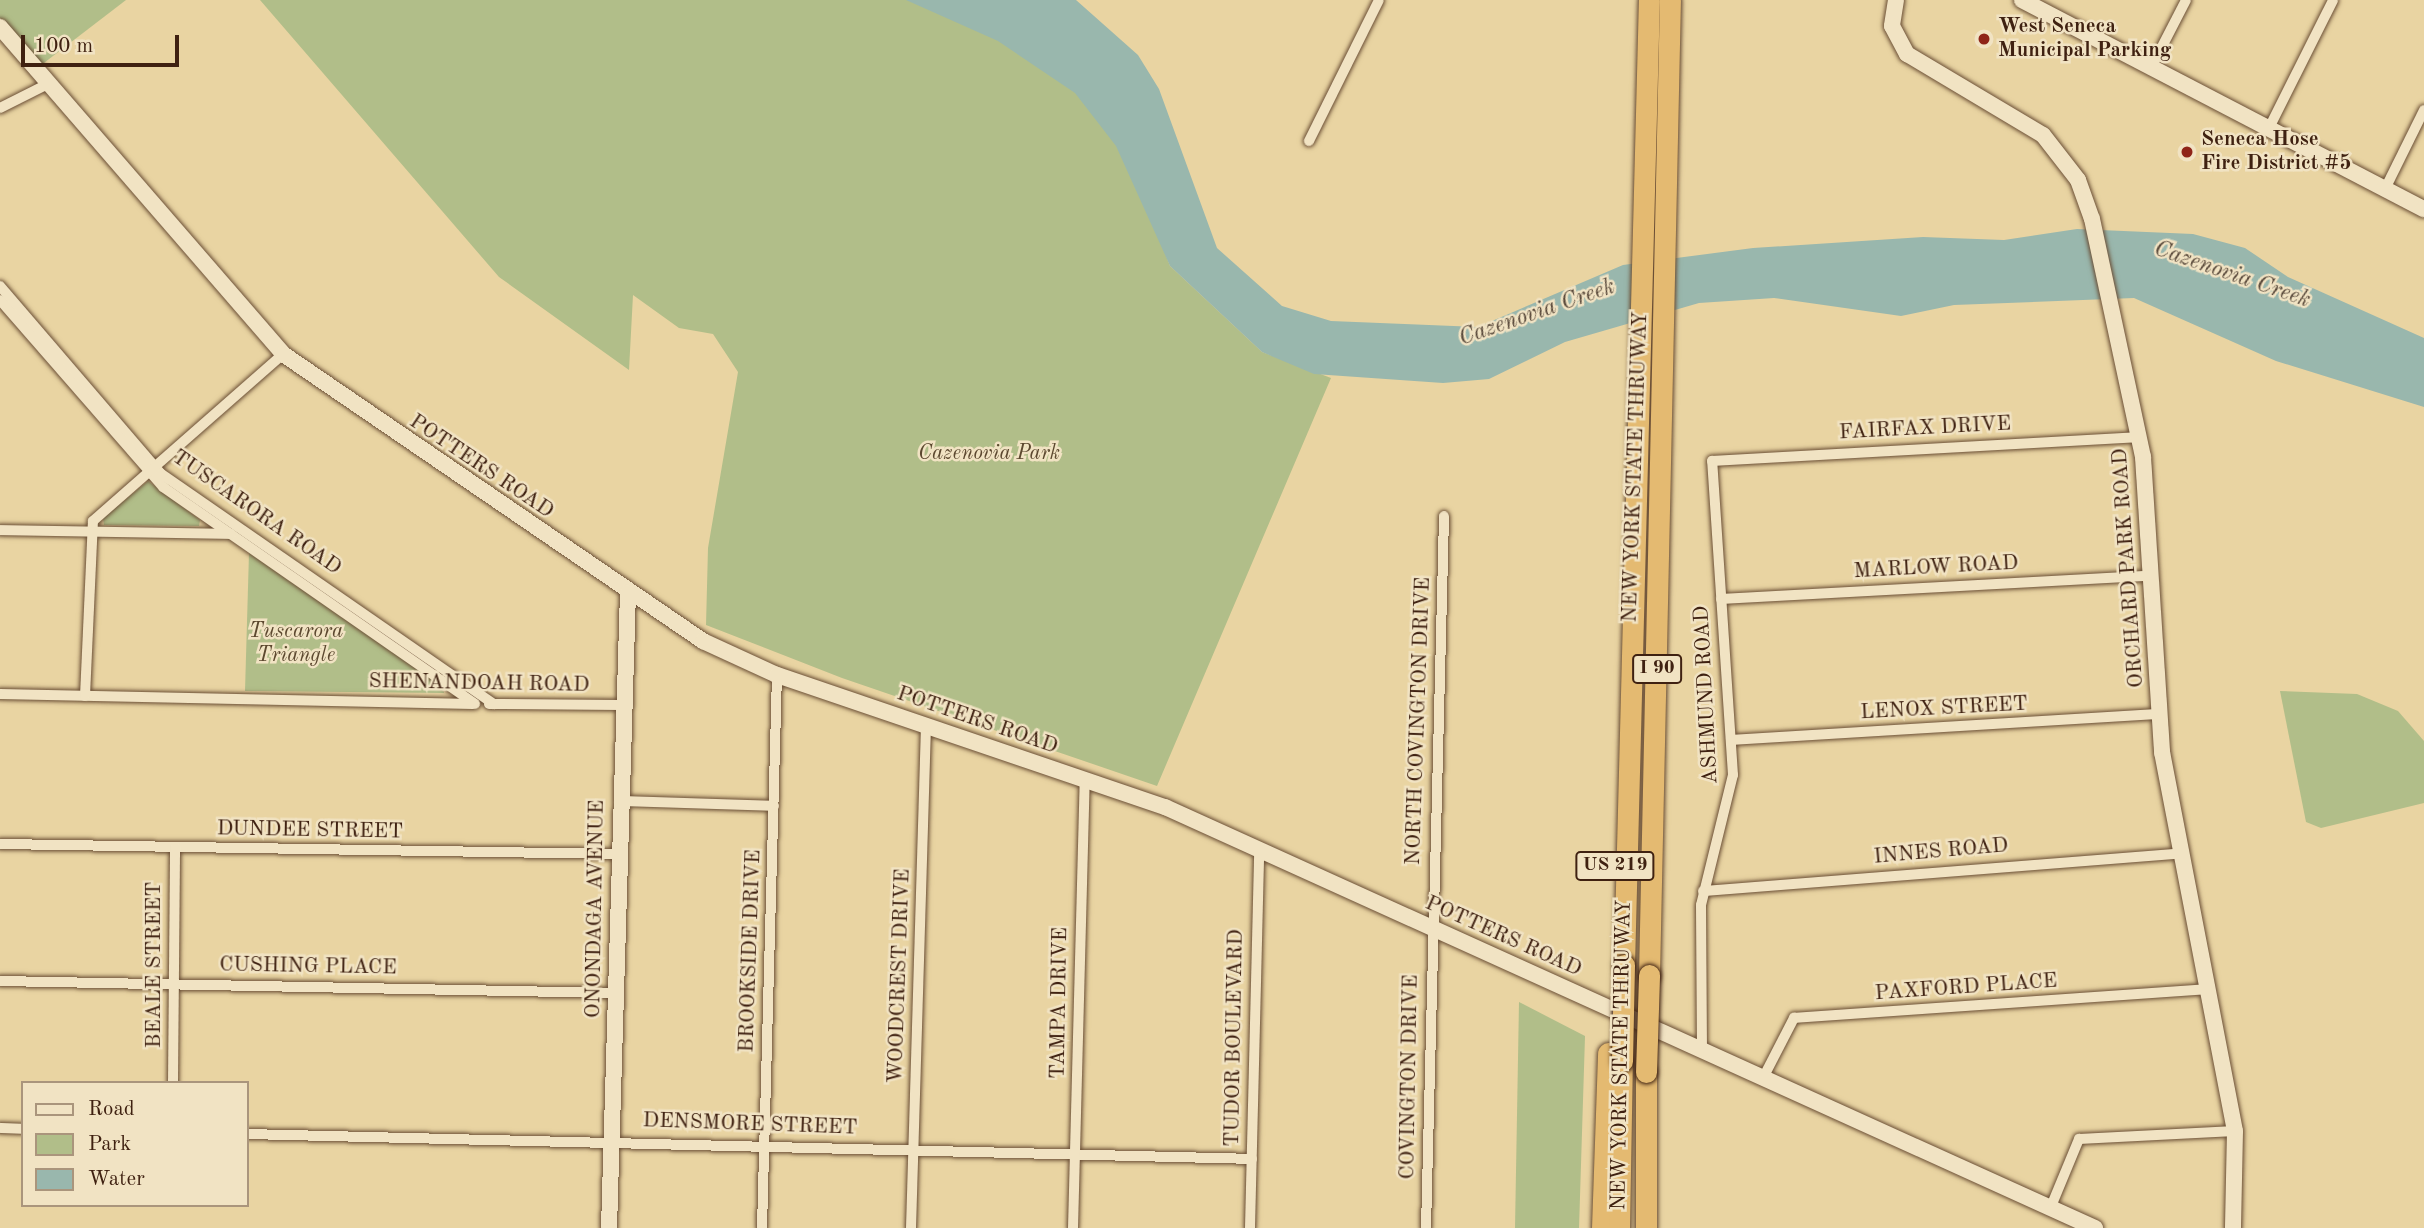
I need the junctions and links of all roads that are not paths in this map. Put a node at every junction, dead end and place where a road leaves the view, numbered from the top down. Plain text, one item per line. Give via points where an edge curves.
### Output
1 (1379, 0) edge
2 (1648, 0) edge
3 (1670, 0) edge
4 (1896, 0) edge
5 (2186, 0) edge
6 (2333, 0) edge
7 (2033, 2) edge
8 (0, 27) edge
9 (2152, 66) junction
10 (48, 84) junction
11 (0, 108) edge
12 (2424, 110) edge
13 (2269, 128) junction
14 (1308, 141) dead end
15 (2385, 189) junction
16 (2424, 209) edge
17 (0, 286) edge
18 (0, 300) edge
19 (283, 354) junction
20 (2140, 437) junction
21 (1712, 461) joint
22 (152, 470) junction
23 (1444, 516) dead end
24 (0, 530) edge
25 (89, 531) junction
26 (230, 534) junction
27 (248, 534) junction
28 (2152, 576) junction
29 (628, 592) junction
30 (1721, 600) junction
31 (777, 675) junction
32 (0, 694) edge
33 (85, 696) junction
34 (475, 704) junction
35 (494, 704) junction
36 (621, 705) junction
37 (2160, 714) junction
38 (926, 726) junction
39 (1731, 740) junction
40 (1625, 774) joint
41 (1085, 779) junction
42 (620, 801) junction
43 (774, 806) junction
44 (0, 844) edge
45 (175, 847) junction
46 (1259, 849) junction
47 (2181, 853) junction
48 (618, 855) junction
49 (1703, 891) junction
50 (1432, 928) junction
51 (0, 981) edge
52 (175, 984) junction
53 (2208, 989) junction
54 (615, 993) junction
55 (1702, 1050) junction
56 (1615, 1057) junction
57 (1763, 1077) junction
58 (173, 1081) edge
59 (0, 1128) edge
60 (21, 1129) edge
61 (2235, 1131) junction
62 (248, 1133) edge
63 (610, 1140) junction
64 (765, 1144) junction
65 (914, 1150) junction
66 (1075, 1154) junction
67 (1252, 1159) junction
68 (2050, 1209) junction
69 (609, 1228) edge
70 (762, 1228) edge
71 (911, 1228) edge
72 (1073, 1228) edge
73 (1250, 1228) edge
74 (1426, 1228) edge
75 (1602, 1228) edge
76 (1619, 1228) edge
77 (1646, 1228) edge
78 (2095, 1228) edge
79 (2233, 1228) edge

1 - 14 street
2 - 40 highway, NEW YORK STATE THRUWAY / I 90
3 - 77 highway, NEW YORK STATE THRUWAY / I 90, bridge
4 - 20 street, ORCHARD PARK ROAD via 1892,26 1907,54 2043,135 2073,172 2092,219
5 - 9 street
6 - 13 street
7 - 9 street
8 - 10 street, POTTERS ROAD
9 - 13 street
10 - 11 street
10 - 19 street, POTTERS ROAD
12 - 15 street
13 - 15 street
15 - 16 street
17 - 22 street, TUSCARORA ROAD
18 - 22 street, TUSCARORA ROAD
19 - 22 street
19 - 29 street, POTTERS ROAD
20 - 21 street, FAIRFAX DRIVE
20 - 28 street, ORCHARD PARK ROAD
21 - 30 street, ASHMUND ROAD
22 - 25 street
22 - 26 street, TUSCARORA ROAD
22 - 27 street, TUSCARORA ROAD
23 - 50 street, NORTH COVINGTON DRIVE
24 - 25 street
25 - 26 street
25 - 33 street
26 - 27 street
26 - 34 street, TUSCARORA ROAD
27 - 35 street, TUSCARORA ROAD
28 - 30 street, MARLOW ROAD
28 - 37 street, ORCHARD PARK ROAD
29 - 31 street, POTTERS ROAD via 703,641
29 - 36 street, ONONDAGA AVENUE
30 - 39 street, ASHMUND ROAD
31 - 38 street, POTTERS ROAD
31 - 43 street, BROOKSIDE DRIVE
32 - 33 street, SHENANDOAH ROAD
33 - 34 street, SHENANDOAH ROAD
34 - 35 street, SHENANDOAH ROAD
35 - 36 street, SHENANDOAH ROAD
36 - 42 street, ONONDAGA AVENUE
37 - 39 street, LENOX STREET
37 - 47 street, ORCHARD PARK ROAD
38 - 41 street, POTTERS ROAD
38 - 65 street, WOODCREST DRIVE
39 - 49 street, ASHMUND ROAD via 1731,797
40 - 56 highway, US 219 via 1616,817
41 - 46 street, POTTERS ROAD
41 - 66 street, TAMPA DRIVE
42 - 43 street
42 - 48 street, ONONDAGA AVENUE
43 - 64 street, BROOKSIDE DRIVE
44 - 45 street, DUNDEE STREET
45 - 48 street, DUNDEE STREET
45 - 52 street, BEALE STREET
46 - 50 street, POTTERS ROAD
46 - 67 street, TUDOR BOULEVARD
47 - 49 street, INNES ROAD
47 - 53 street, ORCHARD PARK ROAD
48 - 54 street, ONONDAGA AVENUE
49 - 55 street, ASHMUND ROAD
50 - 55 street, POTTERS ROAD
50 - 74 street, COVINGTON DRIVE
51 - 52 street, CUSHING PLACE
52 - 54 street, CUSHING PLACE
52 - 58 street, BEALE STREET
53 - 57 street, PAXFORD PLACE via 1794,1018
53 - 61 street, ORCHARD PARK ROAD
54 - 63 street, ONONDAGA AVENUE
55 - 57 street, POTTERS ROAD
56 - 75 highway, US 219
56 - 76 highway, NEW YORK STATE THRUWAY
57 - 68 street, POTTERS ROAD
59 - 60 street
61 - 68 street via 2079,1139
61 - 79 street, ORCHARD PARK ROAD
62 - 63 street, DENSMORE STREET
63 - 64 street, DENSMORE STREET
63 - 69 street, ONONDAGA AVENUE
64 - 65 street, DENSMORE STREET
64 - 70 street, BROOKSIDE DRIVE
65 - 66 street, DENSMORE STREET
65 - 71 street, WOODCREST DRIVE
66 - 67 street, DENSMORE STREET
66 - 72 street, TAMPA DRIVE
67 - 73 street, TUDOR BOULEVARD
68 - 78 street, POTTERS ROAD

